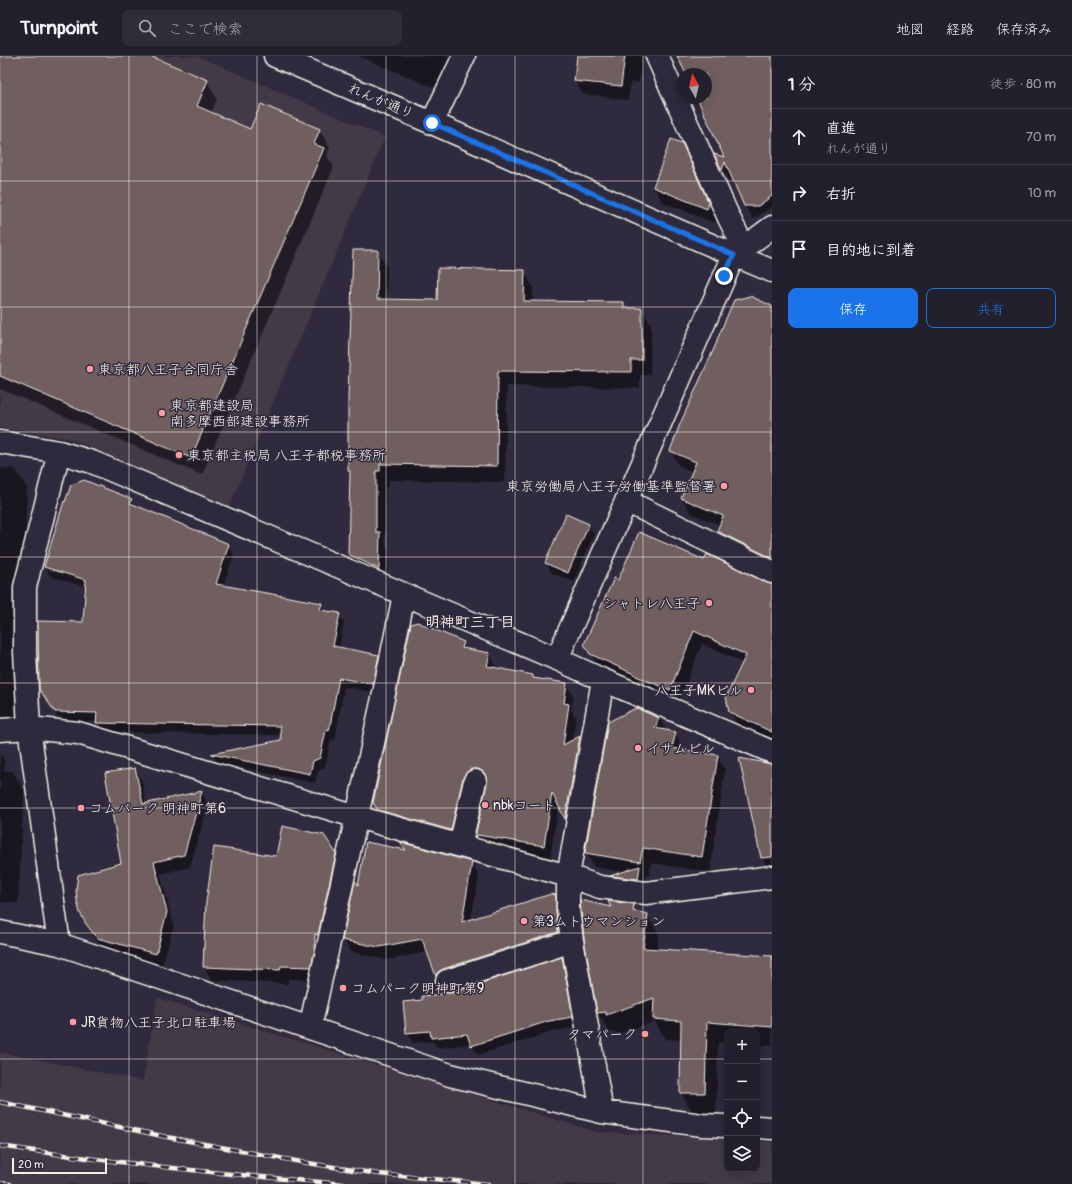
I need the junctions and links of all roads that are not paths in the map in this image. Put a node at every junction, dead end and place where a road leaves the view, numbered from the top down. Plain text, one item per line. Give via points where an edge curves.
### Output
1 (276, 56) edge
2 (464, 56) edge
3 (657, 56) edge
4 (432, 123) junction
5 (772, 227) edge
6 (739, 252) junction
7 (772, 271) edge
8 (0, 442) edge
9 (59, 452) junction
10 (626, 501) junction
11 (772, 572) edge
12 (404, 595) junction
13 (558, 658) junction
14 (603, 680) junction
15 (29, 728) junction
16 (0, 730) edge
17 (772, 752) edge
18 (475, 781) dead end
19 (357, 817) junction
20 (460, 846) junction
21 (568, 876) junction
22 (772, 877) edge
23 (0, 932) edge
24 (572, 941) junction
25 (59, 944) junction
26 (447, 981) dead end
27 (310, 1028) junction
28 (602, 1112) junction
29 (724, 1126) edge
30 (760, 1127) edge
31 (772, 1128) edge

1 - 4 street, れんが通り
2 - 4 street
3 - 6 street via 729,218
4 - 6 street, れんが通り
5 - 6 street
6 - 7 street, れんが通り
6 - 10 street
8 - 9 street
9 - 12 street via 92,462
9 - 15 street via 25,587
10 - 11 street
10 - 13 street
12 - 13 street
12 - 19 street
13 - 14 street
14 - 17 street
14 - 21 street
15 - 16 street
15 - 19 street via 78,733
15 - 25 street
18 - 20 street
19 - 20 street
19 - 27 street
20 - 21 street
21 - 22 street via 600,887 646,894
21 - 24 street via 568,909
23 - 25 street
24 - 26 street
24 - 28 street
25 - 27 street
27 - 28 street via 450,1075
28 - 29 street
30 - 31 street

